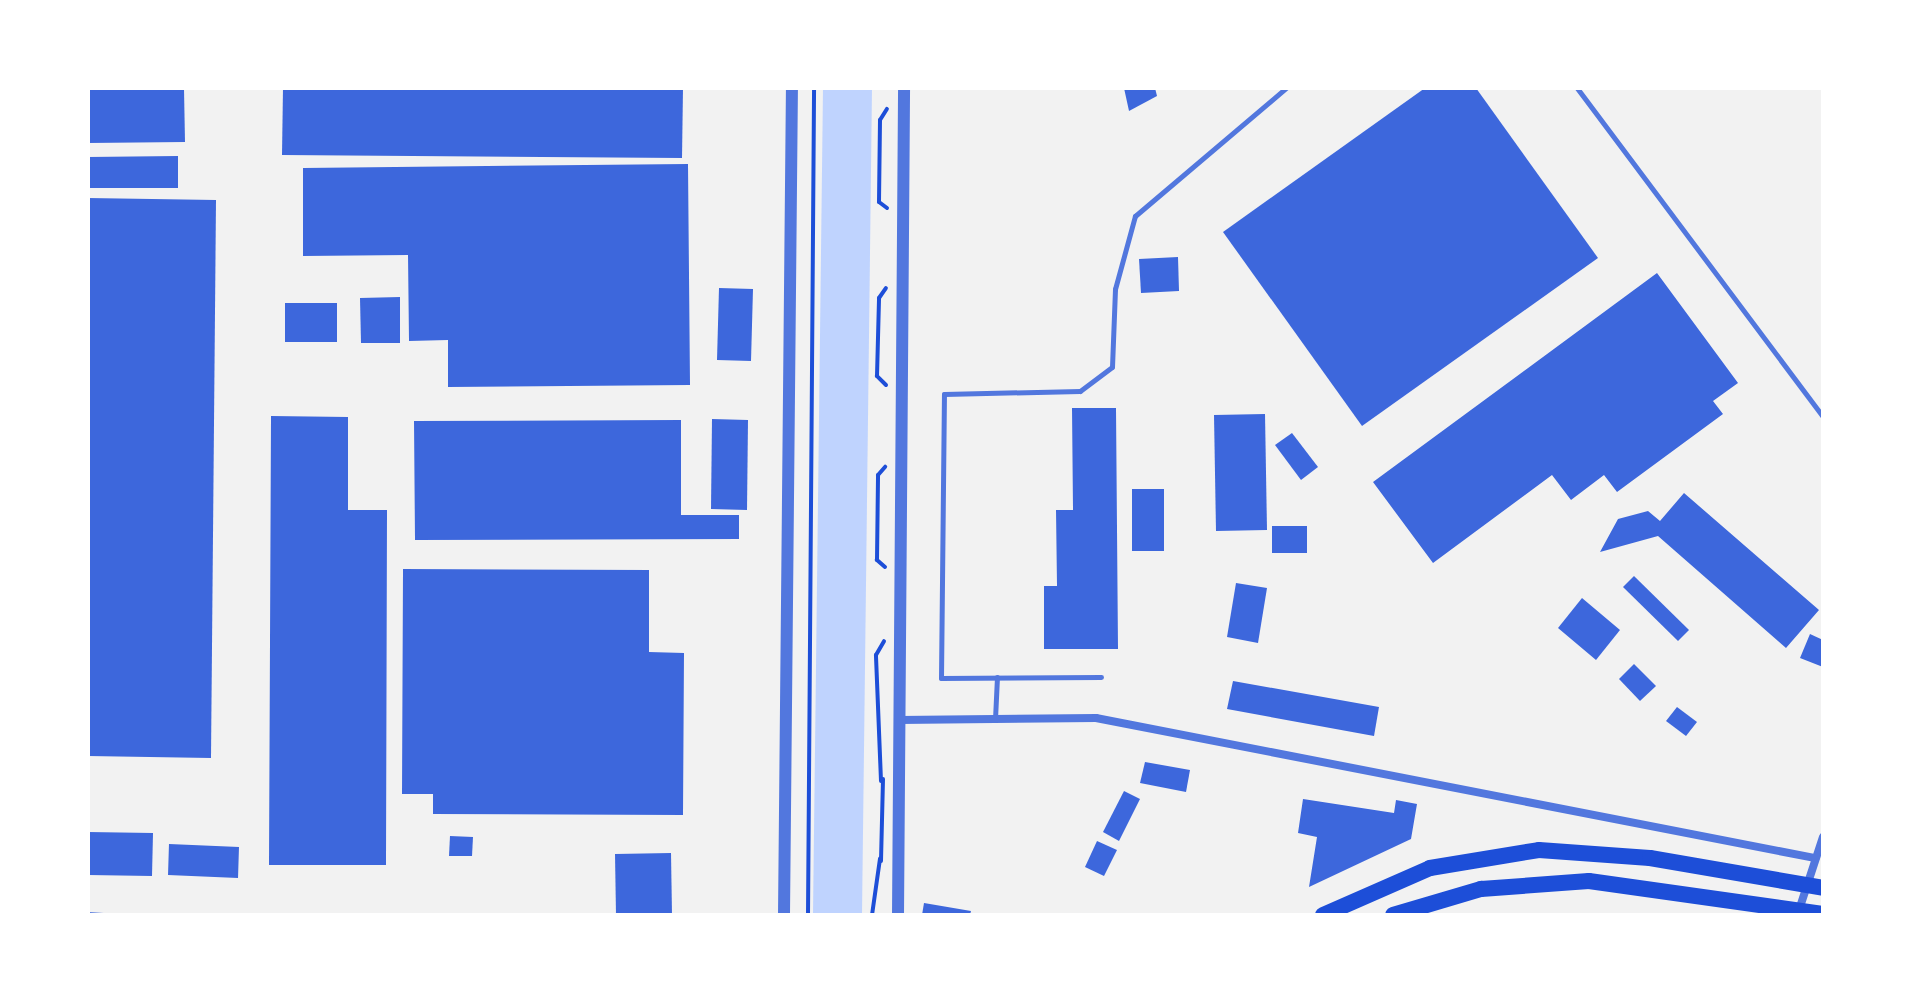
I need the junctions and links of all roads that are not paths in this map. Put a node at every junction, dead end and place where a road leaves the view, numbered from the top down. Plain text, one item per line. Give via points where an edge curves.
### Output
1 (792, 88) edge
2 (904, 88) edge
3 (1286, 88) edge
4 (1577, 88) edge
5 (1823, 417) edge
6 (997, 677) junction
7 (1101, 677) dead end
8 (995, 719) junction
9 (899, 720) junction
10 (1823, 837) edge
11 (1815, 858) junction
12 (1823, 888) edge
13 (88, 914) edge
14 (1823, 914) edge
15 (103, 915) edge
16 (784, 915) edge
17 (898, 915) edge
18 (1323, 915) edge
19 (1393, 915) edge
20 (1797, 915) edge

1 - 16 street
2 - 9 street
3 - 6 lane via 1135,216 1115,289 1112,367 1080,391 944,394 941,678
4 - 5 lane
6 - 7 lane
6 - 8 lane
8 - 9 street
8 - 11 street via 1096,718
9 - 17 street
10 - 11 street
11 - 20 street
12 - 18 main road via 1650,858 1539,850 1430,868
13 - 15 lane
14 - 19 main road via 1589,881 1481,889

